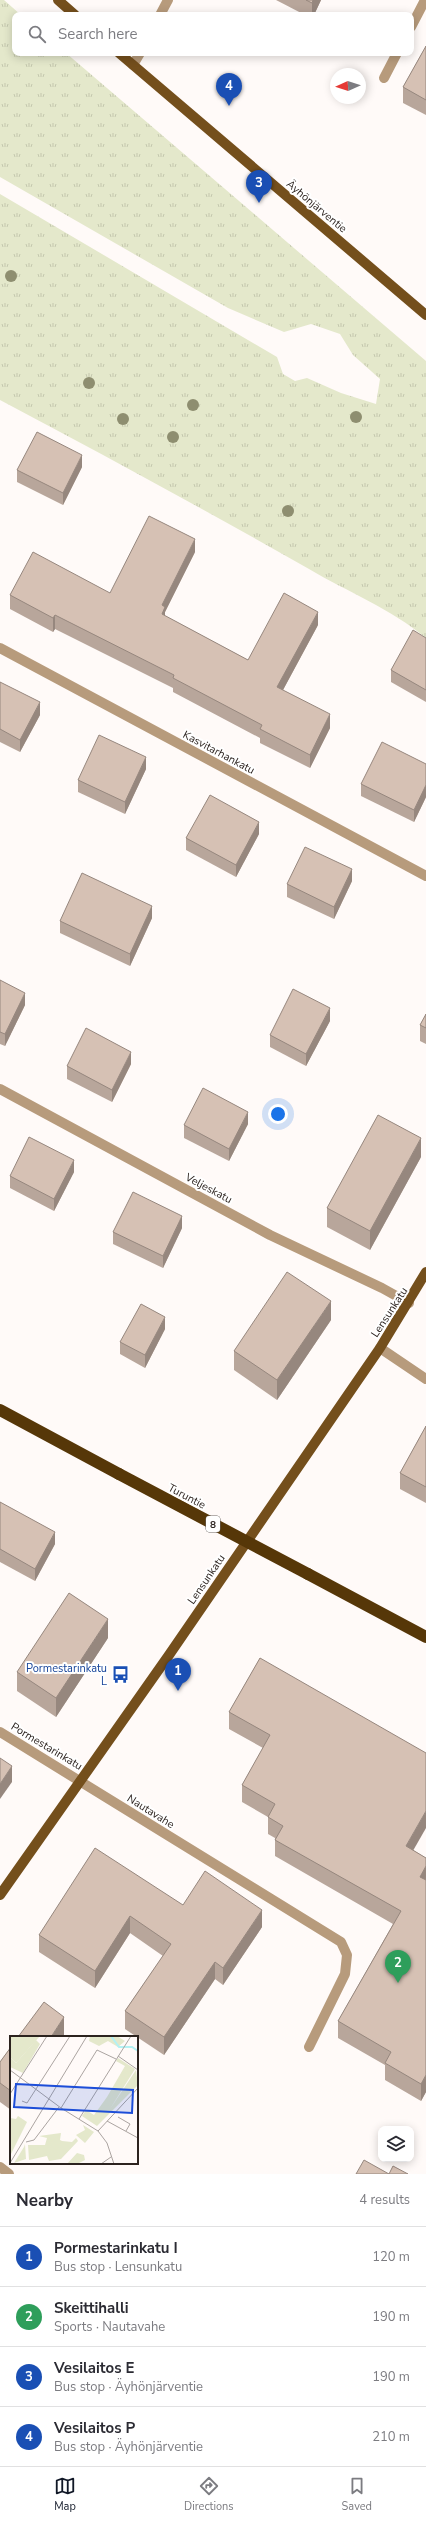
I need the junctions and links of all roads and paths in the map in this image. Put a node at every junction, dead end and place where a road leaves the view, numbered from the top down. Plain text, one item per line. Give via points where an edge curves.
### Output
1 (58, 0) edge
2 (168, 0) edge
3 (425, 0) edge
4 (72, 12) edge
5 (162, 12) edge
6 (414, 21) edge
7 (122, 56) edge
8 (138, 56) edge
9 (395, 56) edge
10 (133, 65) junction
11 (384, 78) dead end
12 (426, 315) edge
13 (0, 648) edge
14 (426, 876) edge
15 (0, 1089) edge
16 (426, 1272) edge
17 (409, 1303) junction
18 (380, 1348) junction
19 (426, 1379) edge
20 (0, 1410) edge
21 (426, 1637) edge
22 (0, 1732) edge
23 (81, 1780) junction
24 (0, 1895) edge
25 (309, 2047) dead end
26 (0, 2167) edge
27 (9, 2174) edge

1 - 4 main road
2 - 5 street
3 - 6 street
7 - 10 main road, Äyhönjärventie
8 - 10 street
9 - 11 street
10 - 12 main road, Äyhönjärventie
13 - 14 street, Kasvitarhankatu
15 - 17 street, Veljeskatu via 270,1235
16 - 17 main road, Lensunkatu
17 - 18 main road, Lensunkatu
18 - 19 street
18 - 23 main road, Lensunkatu
20 - 21 highway, Turuntie / 8, bridge
22 - 23 street, Pormestarinkatu
23 - 24 main road, Lensunkatu
23 - 25 street, Nautavahe via 208,1862 340,1942 347,1956 345,1974
26 - 27 street

